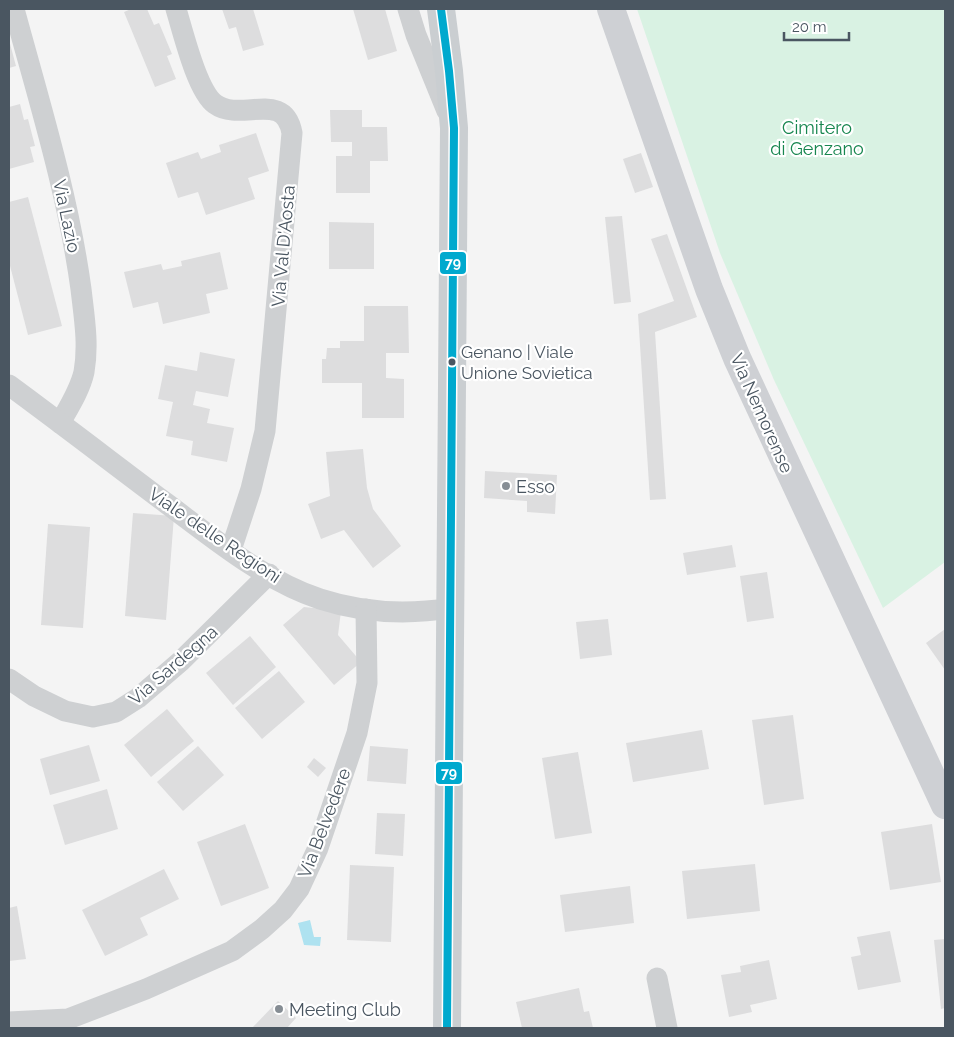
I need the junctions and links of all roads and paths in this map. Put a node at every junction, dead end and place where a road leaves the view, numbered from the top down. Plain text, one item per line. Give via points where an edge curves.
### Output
1 (14, 9) edge
2 (176, 9) edge
3 (408, 9) edge
4 (440, 9) edge
5 (611, 9) edge
6 (454, 128) junction
7 (9, 385) edge
8 (60, 423) junction
9 (231, 550) junction
10 (269, 574) junction
11 (451, 608) junction
12 (366, 609) junction
13 (9, 679) edge
14 (945, 805) edge
15 (657, 978) dead end
16 (9, 1022) edge
17 (69, 1024) edge
18 (447, 1028) edge
19 (667, 1028) edge

1 - 8 street, Via Lazio via 68,213 84,309 87,351 84,373 76,396
2 - 9 street, Via Val D'Aosta via 200,83 210,100 230,111 278,111 288,121 292,133 265,431 256,472
3 - 6 street
4 - 6 main road via 450,71
5 - 14 main road, Via Nemorense via 706,280 737,358
6 - 11 main road
7 - 8 street, Viale delle Regioni
8 - 9 street, Viale delle Regioni
9 - 10 street, Viale delle Regioni
10 - 12 street, Viale delle Regioni via 318,598
10 - 13 street, Via Sardegna via 181,661 138,698 116,712 93,717 65,711 38,699
11 - 12 street, Viale delle Regioni via 402,613
11 - 18 main road
12 - 17 street, Via Belvedere via 367,683 357,733 318,848 291,900 262,929 223,956
15 - 19 street
16 - 17 street, Via Belvedere

